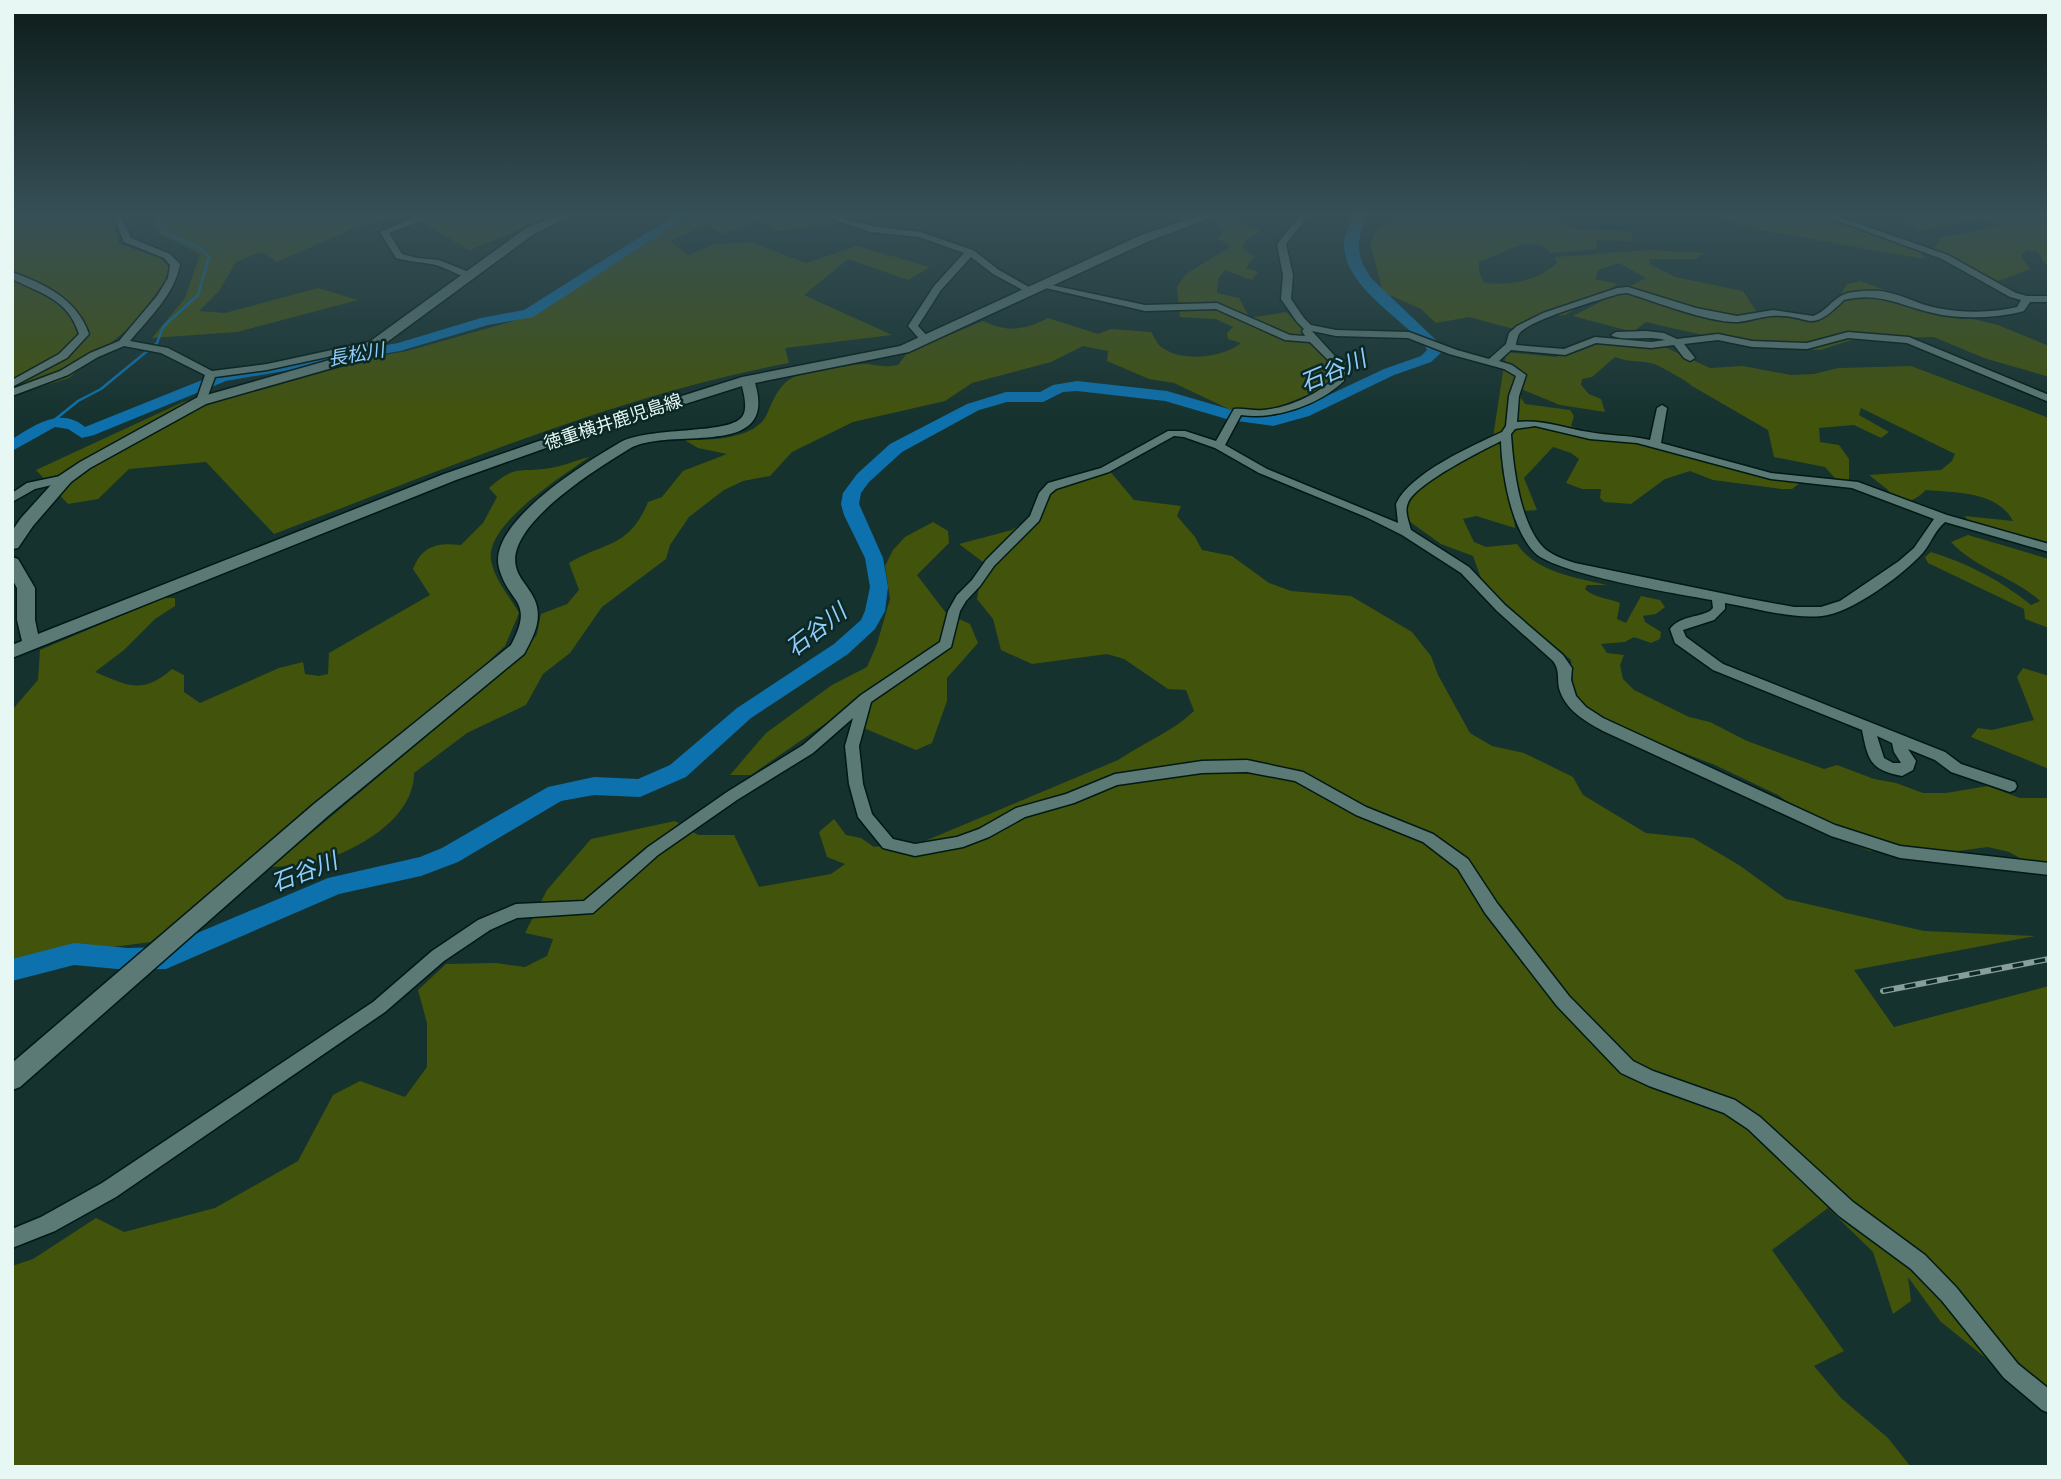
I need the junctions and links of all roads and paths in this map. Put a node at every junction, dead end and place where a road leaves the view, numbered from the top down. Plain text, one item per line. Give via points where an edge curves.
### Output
1 (26, 282) edge
2 (170, 282) edge
3 (463, 282) edge
4 (942, 282) edge
5 (1020, 282) edge
6 (1051, 282) edge
7 (1288, 282) edge
8 (1990, 282) edge
9 (1036, 289) junction
10 (2027, 299) junction
11 (2049, 299) edge
12 (1308, 327) junction
13 (1311, 339) junction
14 (926, 340) junction
15 (1677, 341) junction
16 (123, 343) junction
17 (376, 345) junction
18 (1510, 345) junction
19 (1689, 358) dead end
20 (1493, 361) junction
21 (747, 380) junction
22 (12, 384) edge
23 (206, 385) junction
24 (12, 393) edge
25 (2049, 399) edge
26 (1662, 408) dead end
27 (1508, 430) junction
28 (1655, 444) junction
29 (1219, 446) junction
30 (65, 479) junction
31 (12, 498) edge
32 (1943, 518) junction
33 (1406, 532) junction
34 (12, 544) edge
35 (2049, 548) edge
36 (12, 563) edge
37 (1718, 597) junction
38 (32, 644) junction
39 (12, 652) edge
40 (866, 699) junction
41 (1868, 728) junction
42 (1899, 740) junction
43 (2010, 786) dead end
44 (2049, 869) edge
45 (12, 1079) edge
46 (12, 1239) edge
47 (2049, 1403) edge

1 - 22 street via 66,303 81,319 84,334 63,356
2 - 16 street
3 - 17 street
4 - 14 street via 913,326
5 - 9 street
6 - 9 street, 徳重横井鹿児島線
7 - 12 street via 1286,299
8 - 10 street
9 - 13 street via 1145,307 1217,306 1288,338
9 - 14 street, 徳重横井鹿児島線
10 - 11 street
10 - 18 street via 2021,309 2001,314 1936,311 1884,294 1852,295 1814,319 1773,313 1737,319 1628,290 1546,315 1514,333
12 - 13 street
12 - 20 street via 1392,333
13 - 29 street via 1324,347 1339,368 1336,384 1283,410 1235,415
14 - 21 street, 徳重横井鹿児島線 via 879,355
15 - 18 street via 1651,345 1595,340 1565,352
15 - 19 street
15 - 25 street via 1718,337 1752,344 1807,346 1848,335 1909,340
16 - 23 street via 151,348
16 - 24 street
17 - 23 street via 267,367
17 - 23 street via 359,356
18 - 20 street
20 - 27 street via 1521,375
21 - 38 street, 徳重横井鹿児島線 via 470,469
21 - 45 street via 754,408 746,423 715,434 646,437 627,444 521,523 506,550 506,564 532,617 517,649 321,810
23 - 30 street
26 - 28 street
27 - 28 street via 1535,423
27 - 33 street via 1405,497 1401,513
27 - 37 street via 1506,454 1526,533 1541,552 1567,564 1633,581
28 - 32 street via 1771,476 1854,485
29 - 33 street via 1263,471
29 - 40 street via 1172,433 1105,470 1052,486 1035,518 961,598 946,644
30 - 31 street via 31,486
30 - 34 street
32 - 35 street
32 - 37 street via 1931,525 1918,552 1836,608 1816,613 1794,611
33 - 44 street via 1465,570 1558,657 1565,668 1563,683 1569,699 1608,727 1864,842 1911,854
36 - 38 street via 26,588
37 - 41 street via 1719,609 1713,617 1682,623 1676,629 1681,640 1718,667
38 - 39 street, 徳重横井鹿児島線
40 - 46 street via 808,749 653,850 587,908 516,911 484,925 438,956 379,1007 109,1190
40 - 47 street via 852,746 856,784 865,817 888,844 915,850 958,843 1021,812 1115,780 1202,767 1247,766 1297,776 1361,811 1428,838 1463,864 1563,1001 1628,1067 1729,1106 1754,1123 1846,1209 1918,1262 2011,1371
41 - 42 street
41 - 42 street via 1874,758 1902,770 1909,761
42 - 43 street via 1940,756 1956,768

